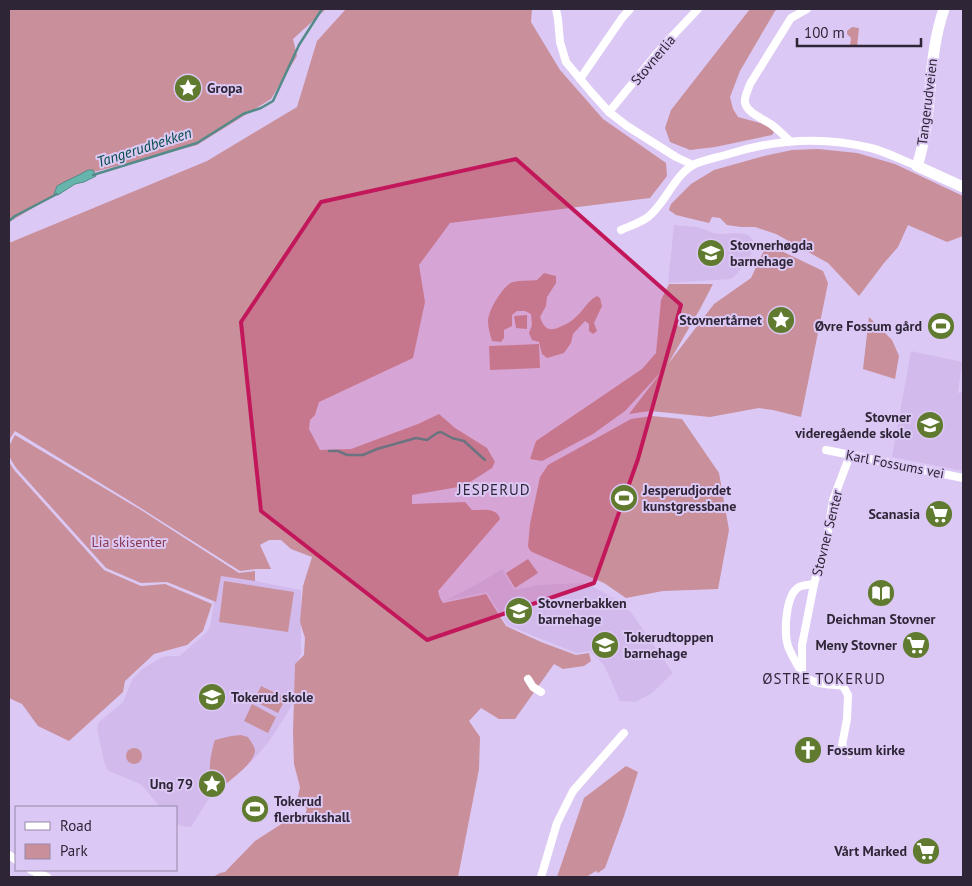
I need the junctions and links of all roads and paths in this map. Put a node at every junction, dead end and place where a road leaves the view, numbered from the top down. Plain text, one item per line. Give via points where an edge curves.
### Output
1 (556, 9) edge
2 (630, 9) edge
3 (698, 9) edge
4 (807, 9) edge
5 (944, 9) edge
6 (580, 79) junction
7 (609, 112) junction
8 (790, 141) junction
9 (692, 165) junction
10 (917, 166) junction
11 (963, 187) edge
12 (621, 230) dead end
13 (826, 450) dead end
14 (850, 456) junction
15 (963, 478) edge
16 (814, 584) junction
17 (802, 672) junction
18 (528, 679) dead end
19 (541, 692) dead end
20 (624, 733) dead end
21 (850, 754) dead end
22 (32, 871) edge
23 (47, 877) edge
24 (542, 877) edge

1 - 6 street via 566,62
2 - 6 street
3 - 7 street, Stovnerlia
4 - 8 street via 790,18 746,94 745,103 750,111
5 - 10 street, Tangerudveien via 934,45 924,141
6 - 7 street
7 - 9 street
8 - 9 street via 751,147
8 - 10 street via 827,141 872,148
9 - 12 street via 648,216
10 - 11 street
13 - 14 street, Karl Fossums vei
14 - 15 street, Karl Fossums vei
14 - 16 street, Stovner Senter via 832,500 827,538
16 - 17 street, Stovner Senter via 802,645
16 - 17 street, Stovner Senter via 799,587 794,592 785,626 788,646
17 - 21 street via 806,678 820,683 843,686 848,695 842,745
18 - 19 street
20 - 24 street via 572,791 557,823
22 - 23 street

